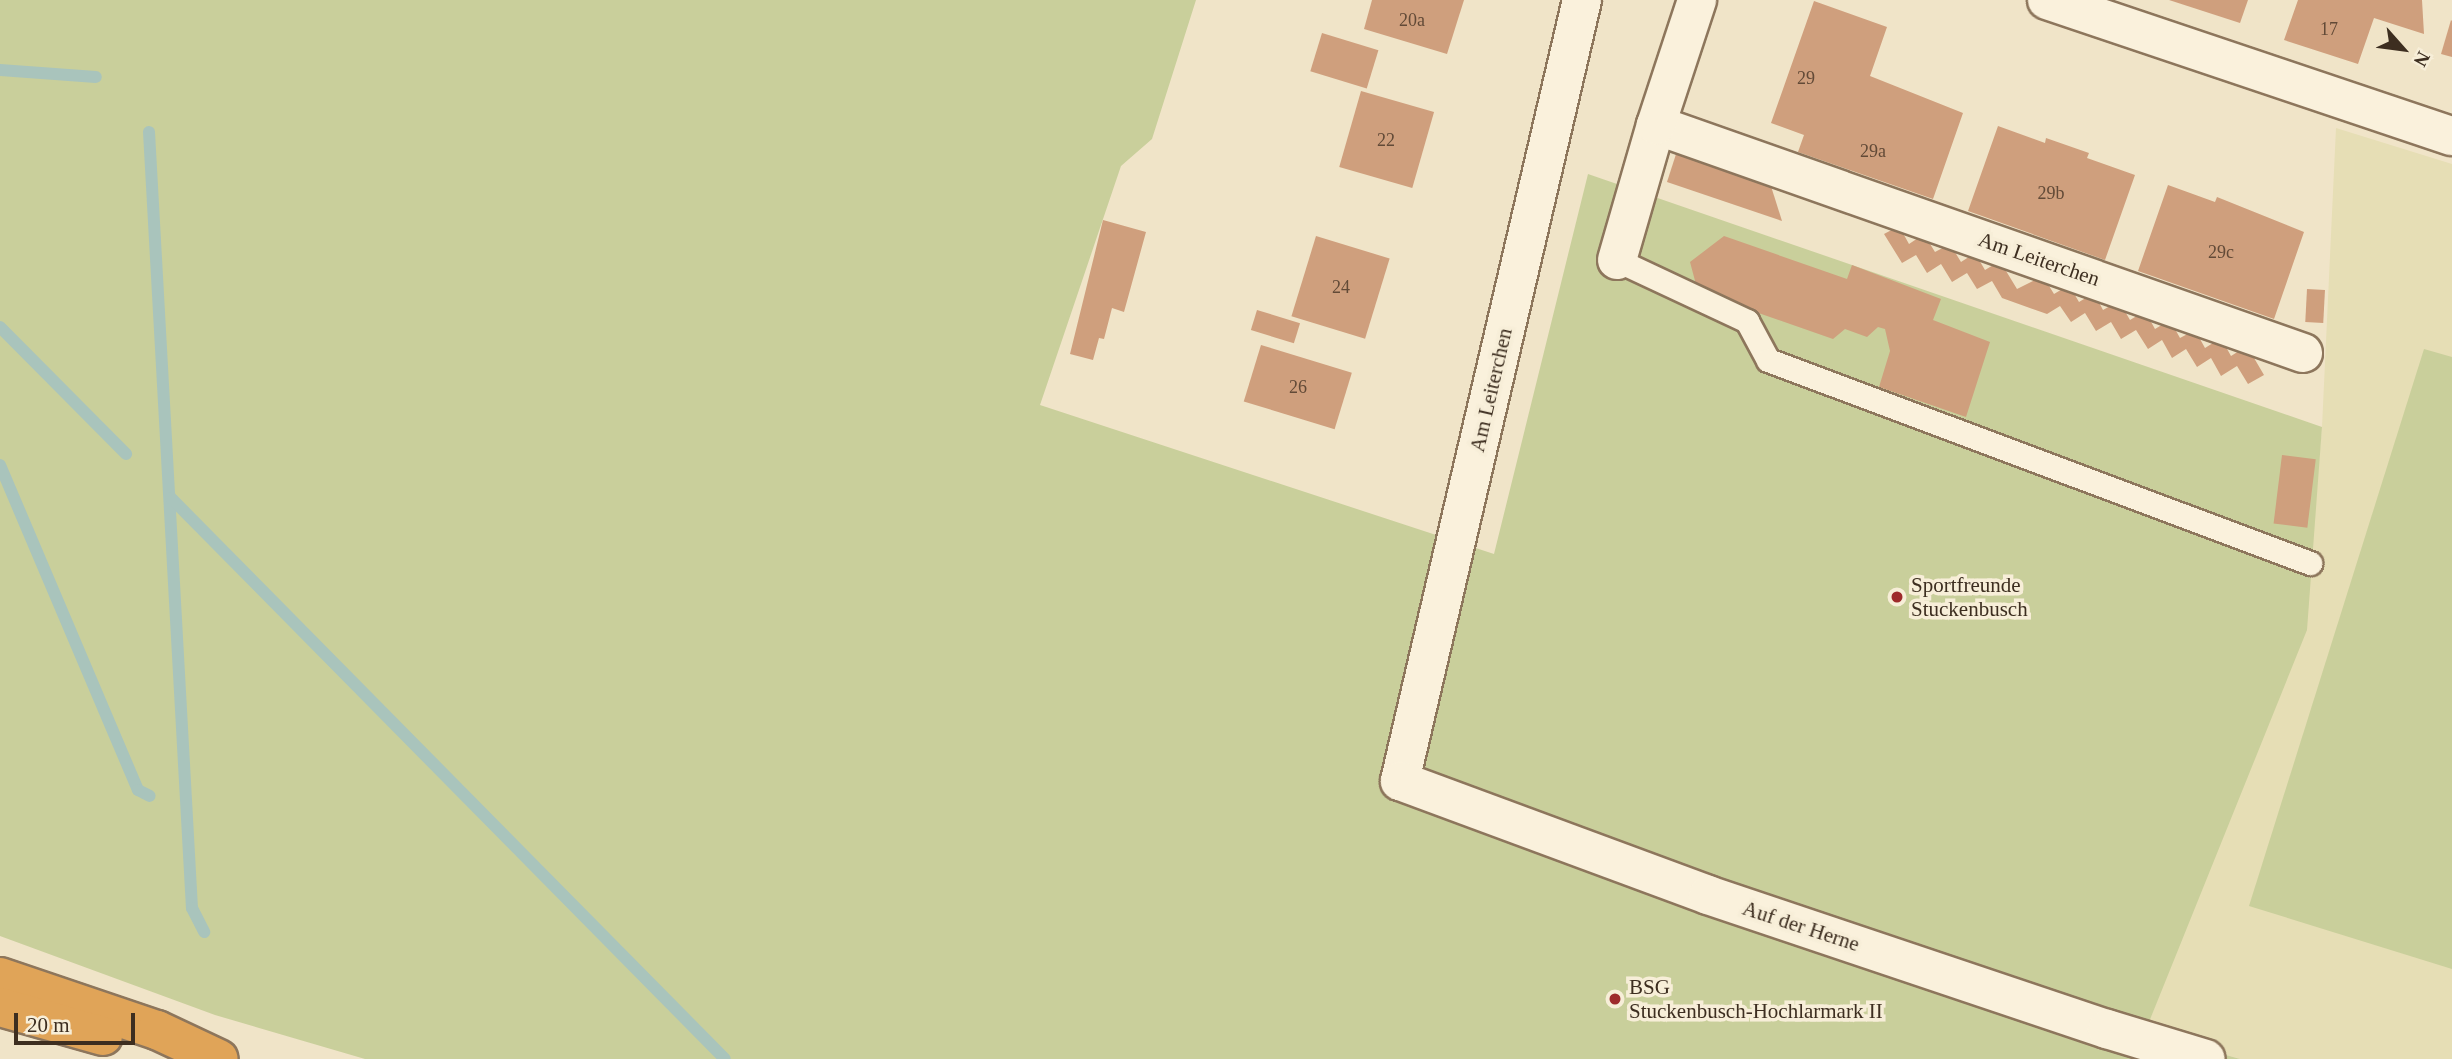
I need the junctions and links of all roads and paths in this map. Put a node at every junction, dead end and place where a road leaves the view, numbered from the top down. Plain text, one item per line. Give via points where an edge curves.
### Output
1 (1582, 0) edge
2 (1697, 0) edge
3 (2047, 0) edge
4 (1656, 124) junction
5 (2452, 136) edge
6 (1617, 260) joint
7 (2303, 353) dead end
8 (2310, 564) dead end
9 (1400, 781) joint
10 (0, 977) edge
11 (0, 1007) edge
12 (200, 1059) edge
13 (219, 1059) edge
14 (2206, 1059) edge

1 - 9 street, Am Leiterchen
2 - 4 street
3 - 5 street
4 - 6 street
4 - 7 street, Am Leiterchen
6 - 8 lane via 1746,321 1768,360
9 - 14 street, Auf der Herne via 1708,895
10 - 13 highway via 157,1030
11 - 12 highway

